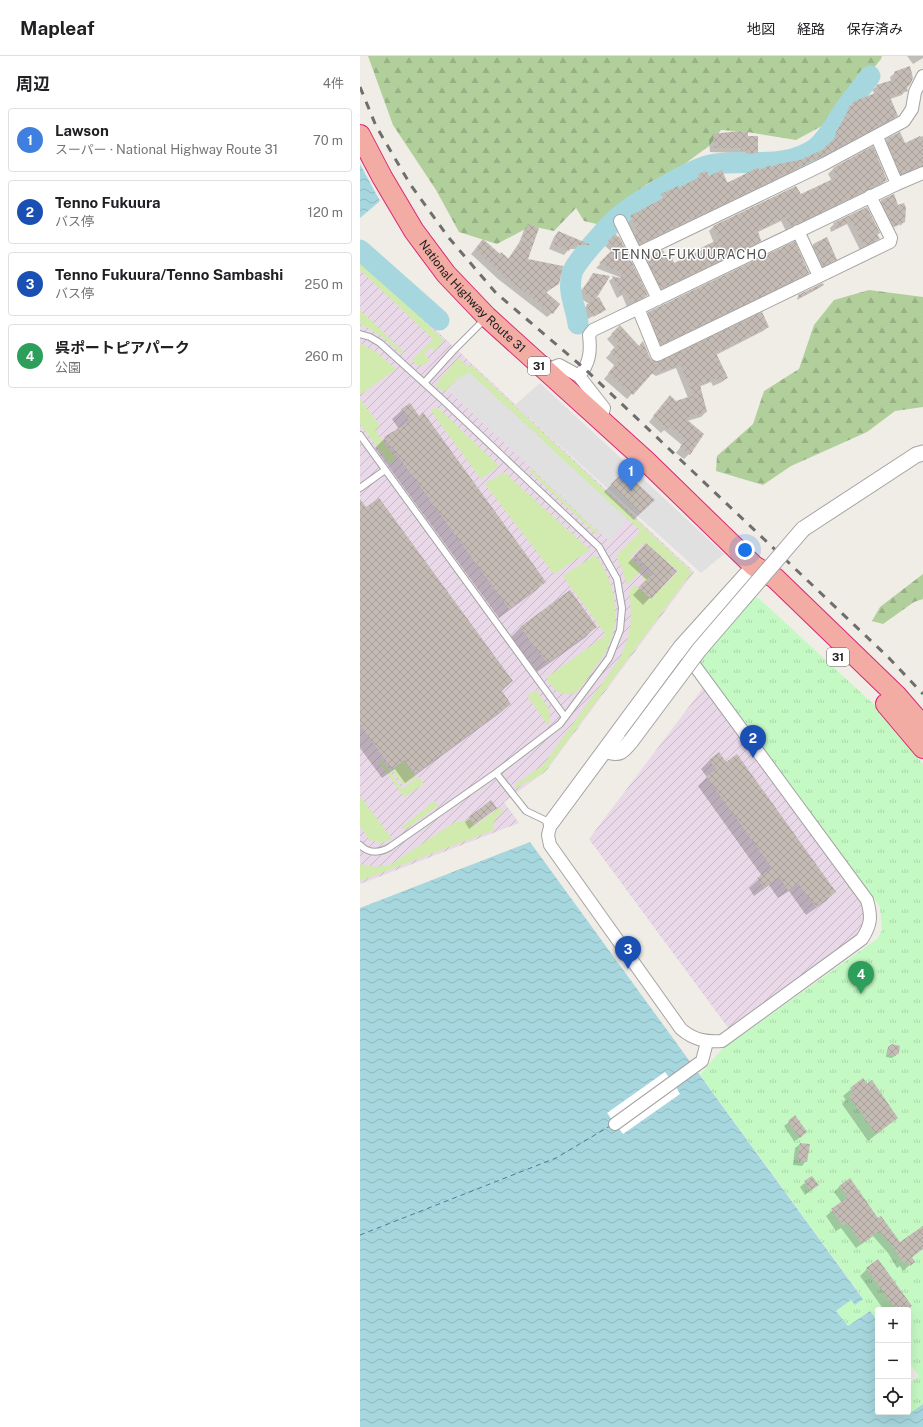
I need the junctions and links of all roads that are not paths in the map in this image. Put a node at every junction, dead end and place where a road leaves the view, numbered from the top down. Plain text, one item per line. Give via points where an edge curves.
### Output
1 (923, 76) edge
2 (360, 135) edge
3 (877, 137) junction
4 (923, 173) edge
5 (897, 184) junction
6 (870, 196) junction
7 (620, 221) dead end
8 (798, 231) junction
9 (637, 254) junction
10 (819, 276) junction
11 (658, 298) junction
12 (638, 308) junction
13 (487, 317) junction
14 (360, 334) edge
15 (544, 371) junction
16 (579, 376) junction
17 (424, 383) junction
18 (601, 420) junction
19 (360, 435) edge
20 (923, 453) edge
21 (385, 470) junction
22 (360, 488) edge
23 (754, 566) junction
24 (681, 647) junction
25 (565, 717) junction
26 (923, 726) edge
27 (923, 748) edge
28 (606, 750) junction
29 (496, 773) junction
30 (551, 823) junction
31 (360, 845) edge
32 (707, 1042) junction
33 (615, 1124) dead end

1 - 3 street via 915,92 912,109 904,121
2 - 13 highway, National Highway Route 31 / 31 via 414,231 446,274
3 - 5 street
3 - 9 street
4 - 5 street
5 - 6 street
6 - 8 street
6 - 10 street via 890,242
7 - 9 street
8 - 10 street
8 - 11 street
9 - 11 street
10 - 12 street via 657,355
11 - 12 street
12 - 16 street via 593,330 589,335 590,356
13 - 15 highway, National Highway Route 31 / 31
13 - 17 lane
14 - 17 lane via 380,343
15 - 16 street via 559,365
15 - 18 highway, National Highway Route 31 / 31
16 - 18 street via 604,408
17 - 25 lane via 600,547 617,579 622,608 616,644 609,658
18 - 23 highway, National Highway Route 31 / 31
19 - 21 lane
20 - 28 street, bridge via 916,455 803,529 699,650 631,741 622,751 614,754
21 - 22 lane
21 - 25 lane
23 - 24 street
23 - 26 highway, National Highway Route 31 / 31 via 775,578 897,696
23 - 27 highway, National Highway Route 31 / 31 via 768,586 889,707
24 - 28 street
24 - 32 street via 867,900 870,912 869,928 862,939 722,1041
25 - 29 lane via 560,724
28 - 30 street
29 - 30 lane via 526,811
29 - 31 lane via 384,851 373,852
30 - 32 street via 548,835 550,845 681,1029 692,1038
32 - 33 street via 702,1061

